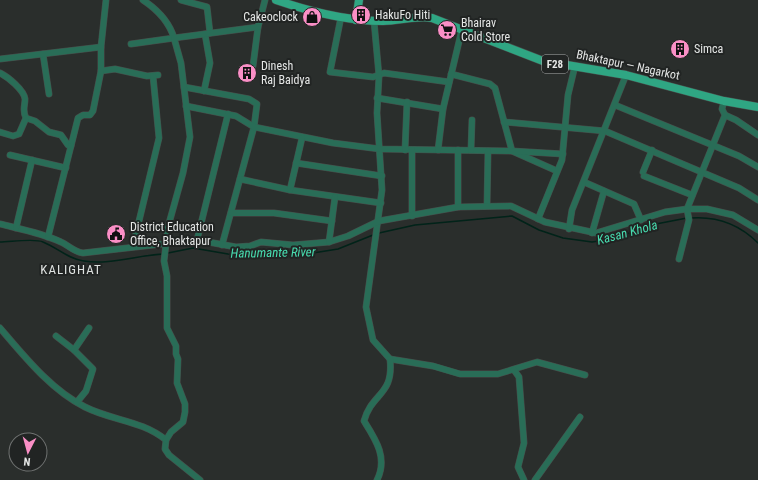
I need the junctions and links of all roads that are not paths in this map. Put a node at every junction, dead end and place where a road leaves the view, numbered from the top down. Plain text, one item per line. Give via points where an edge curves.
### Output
1 (106, 0) edge
2 (143, 0) edge
3 (180, 0) edge
4 (265, 0) edge
5 (276, 0) edge
6 (359, 0) edge
7 (341, 17) junction
8 (356, 20) junction
9 (374, 21) junction
10 (258, 27) junction
11 (462, 29) junction
12 (208, 33) junction
13 (174, 38) junction
14 (131, 44) dead end
15 (101, 47) junction
16 (43, 54) junction
17 (0, 59) edge
18 (253, 66) dead end
19 (575, 66) junction
20 (101, 71) junction
21 (0, 73) edge
22 (451, 74) junction
23 (626, 75) junction
24 (379, 76) junction
25 (449, 82) junction
26 (184, 87) junction
27 (204, 91) junction
28 (49, 94) dead end
29 (377, 98) junction
30 (724, 101) junction
31 (407, 102) junction
32 (614, 105) junction
33 (186, 106) junction
34 (758, 107) edge
35 (443, 109) junction
36 (228, 114) junction
37 (725, 115) junction
38 (26, 118) junction
39 (472, 120) dead end
40 (504, 122) junction
41 (564, 126) junction
42 (254, 127) junction
43 (605, 131) junction
44 (0, 132) edge
45 (758, 135) edge
46 (302, 138) junction
47 (71, 146) junction
48 (713, 146) junction
49 (380, 149) junction
50 (405, 150) junction
51 (412, 150) junction
52 (438, 150) junction
53 (458, 150) junction
54 (471, 150) junction
55 (652, 150) junction
56 (488, 151) junction
57 (512, 151) junction
58 (563, 154) junction
59 (10, 155) dead end
60 (32, 160) junction
61 (296, 163) junction
62 (758, 167) edge
63 (66, 168) junction
64 (557, 171) junction
65 (702, 171) junction
66 (382, 176) junction
67 (240, 179) junction
68 (584, 182) junction
69 (290, 190) junction
70 (604, 191) junction
71 (692, 195) junction
72 (335, 197) junction
73 (758, 200) edge
74 (381, 203) junction
75 (458, 206) junction
76 (487, 206) junction
77 (231, 213) junction
78 (688, 214) junction
79 (412, 216) junction
80 (538, 219) junction
81 (641, 220) junction
82 (332, 221) junction
83 (379, 221) junction
84 (0, 224) edge
85 (16, 228) junction
86 (568, 229) junction
87 (758, 230) edge
88 (592, 233) junction
89 (48, 237) junction
90 (197, 240) junction
91 (329, 242) junction
92 (222, 245) junction
93 (132, 246) junction
94 (165, 246) junction
95 (679, 259) dead end
96 (0, 328) edge
97 (89, 328) dead end
98 (56, 336) dead end
99 (74, 350) junction
100 (390, 359) junction
101 (514, 370) junction
102 (585, 375) dead end
103 (78, 402) junction
104 (580, 417) dead end
105 (166, 440) junction
106 (200, 480) edge
107 (376, 480) edge
108 (524, 480) edge
109 (535, 480) edge

1 - 15 street
2 - 13 street via 162,15
3 - 12 street via 207,8
4 - 10 street
5 - 7 main road, F28 via 306,10
6 - 8 main road
7 - 8 main road, F28
7 - 24 street via 330,72
8 - 9 main road, Bhaktapur — Nagarkot / F28
9 - 11 main road, Bhaktapur — Nagarkot / F28 via 428,17
9 - 24 street
10 - 12 street
10 - 18 street
11 - 19 main road, Bhaktapur — Nagarkot / F28 via 543,61
11 - 22 street
12 - 13 street
12 - 27 street via 210,64
13 - 14 street
13 - 26 street
15 - 16 street
15 - 20 street
16 - 17 street
16 - 28 street
19 - 23 main road, Bhaktapur — Nagarkot / F28
19 - 41 street
20 - 47 street via 93,111 90,115 78,118
20 - 93 street via 115,69 156,76 159,138
21 - 38 street via 25,97 23,113
22 - 25 street
22 - 40 street via 490,84 495,88
23 - 30 main road, Bhaktapur — Nagarkot / F28
23 - 32 street
24 - 25 street via 384,73
24 - 29 street
25 - 35 street
26 - 27 street
26 - 33 street
27 - 42 street via 249,99 257,104
29 - 31 street
29 - 49 street
30 - 34 main road, Bhaktapur — Nagarkot / F28
30 - 37 street via 722,108
31 - 35 street
31 - 50 street
32 - 43 street
32 - 48 street
33 - 36 street
33 - 94 street via 189,145
35 - 52 street
36 - 42 street
36 - 90 street
37 - 45 street
37 - 48 street
38 - 44 street via 19,134 13,136
38 - 47 street via 35,121 49,132 61,135
39 - 54 street
40 - 41 street
40 - 57 street
41 - 43 street
41 - 58 street
42 - 46 street
42 - 67 street
43 - 55 street
43 - 68 street
46 - 49 street
46 - 61 street
47 - 63 street
48 - 62 street via 745,158
48 - 65 street
49 - 50 street
49 - 66 street
50 - 51 street
51 - 52 street
51 - 79 street
52 - 53 street
53 - 54 street
53 - 75 street
54 - 56 street
55 - 65 street
55 - 71 street via 644,174
56 - 57 street
56 - 76 street
57 - 58 street
57 - 64 street
58 - 64 street
59 - 60 street
60 - 63 street
60 - 85 street
61 - 66 street
61 - 69 street
63 - 89 street
64 - 80 street
65 - 71 street
65 - 73 street
66 - 74 street
67 - 69 street
67 - 77 street
68 - 70 street
68 - 86 street via 572,210
69 - 72 street
70 - 81 street via 634,204
70 - 88 street
71 - 78 street
72 - 74 street
72 - 82 street
74 - 83 street
75 - 76 street
75 - 79 street
76 - 80 street via 511,206
77 - 82 street via 274,212
77 - 92 street
78 - 81 street via 665,212
78 - 87 street via 706,209 727,213 741,218
78 - 95 street
79 - 83 street
80 - 86 street
81 - 88 street
82 - 91 street
83 - 91 street
83 - 100 street via 366,307 373,340
84 - 85 street
85 - 89 street
86 - 88 street
89 - 93 street via 82,253
90 - 92 street
90 - 94 street
91 - 92 street via 293,245 261,242 236,247
93 - 94 street
94 - 105 street via 167,328 176,346 177,383 183,397 185,412 183,422
96 - 103 street via 17,349 55,386
97 - 99 street
98 - 99 street
99 - 103 street via 93,369 86,391
100 - 101 street via 433,366 460,374 498,374
100 - 107 street via 392,374 388,386 367,411 364,421 381,453 382,461
101 - 102 street via 537,362
101 - 108 street via 519,377 524,443 518,467
103 - 105 street via 151,429
104 - 109 street
105 - 106 street via 165,448 169,454

